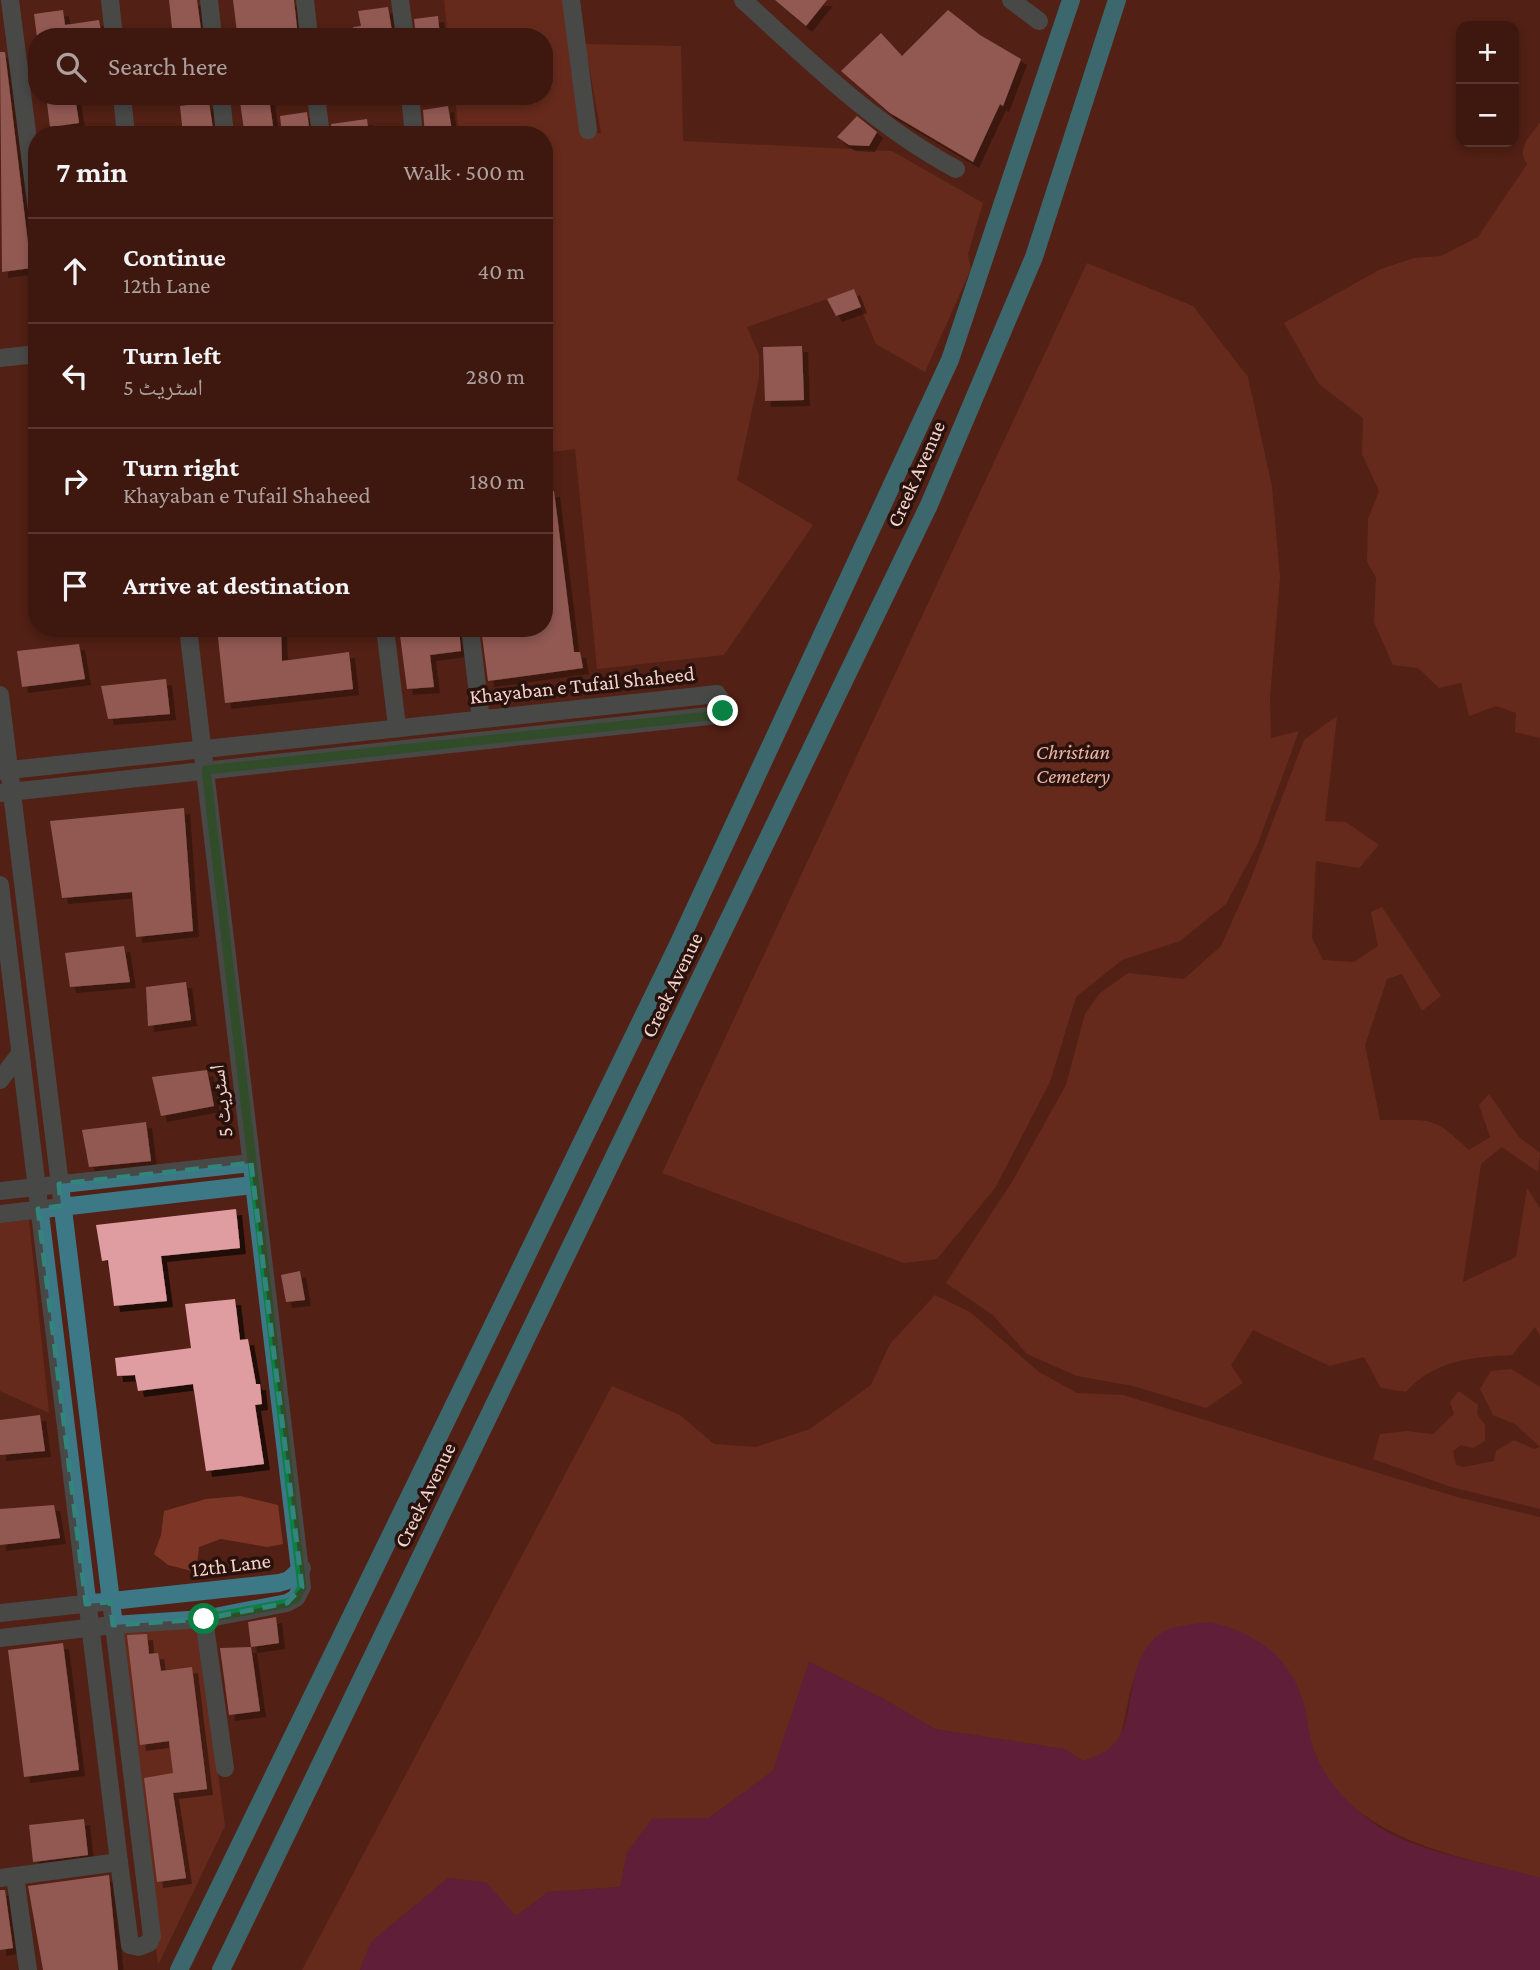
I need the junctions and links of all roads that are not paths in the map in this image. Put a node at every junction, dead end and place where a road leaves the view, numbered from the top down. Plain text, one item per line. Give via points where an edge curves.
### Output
1 (10, 0) edge
2 (110, 0) edge
3 (209, 0) edge
4 (305, 0) edge
5 (400, 0) edge
6 (570, 0) edge
7 (743, 0) edge
8 (1011, 0) edge
9 (1071, 0) edge
10 (1117, 0) edge
11 (1039, 21) dead end
12 (113, 28) edge
13 (212, 28) edge
14 (308, 28) edge
15 (404, 28) edge
16 (123, 105) edge
17 (221, 105) edge
18 (318, 105) edge
19 (411, 105) edge
20 (125, 126) edge
21 (224, 126) edge
22 (320, 126) edge
23 (413, 126) edge
24 (588, 130) dead end
25 (28, 140) edge
26 (956, 169) dead end
27 (28, 355) edge
28 (0, 358) edge
29 (189, 637) edge
30 (386, 637) edge
31 (471, 637) edge
32 (0, 695) edge
33 (481, 719) junction
34 (397, 726) junction
35 (204, 749) junction
36 (206, 770) junction
37 (4, 771) edge
38 (5, 793) edge
39 (0, 892) edge
40 (19, 1055) junction
41 (0, 1080) edge
42 (251, 1163) junction
43 (59, 1184) junction
44 (253, 1185) junction
45 (35, 1187) junction
46 (0, 1191) edge
47 (61, 1206) junction
48 (38, 1209) junction
49 (0, 1214) edge
50 (302, 1568) junction
51 (110, 1602) junction
52 (86, 1604) junction
53 (0, 1613) edge
54 (204, 1619) junction
55 (113, 1625) junction
56 (89, 1628) junction
57 (0, 1638) edge
58 (225, 1768) dead end
59 (119, 1862) junction
60 (7, 1877) edge
61 (28, 1970) edge
62 (179, 1970) edge
63 (221, 1970) edge

1 - 25 street
2 - 12 street
3 - 13 street
4 - 14 street
5 - 15 street
6 - 24 street
7 - 26 street via 846,95 910,145
8 - 11 street
9 - 62 main road, Creek Avenue via 944,372 670,962
10 - 63 main road, Creek Avenue via 1034,257 929,505
16 - 20 street
17 - 21 street
18 - 22 street
19 - 23 street
27 - 28 street
29 - 35 street, اسٹریٹ 5
30 - 34 street
31 - 33 street
32 - 37 street
33 - 34 street, Khayaban e Tufail Shaheed
33 - 36 street, Khayaban e Tufail Shaheed via 717,694 724,705 718,715
34 - 35 street, Khayaban e Tufail Shaheed
35 - 36 street, اسٹریٹ 5
35 - 37 street, Khayaban e Tufail Shaheed
36 - 38 street, Khayaban e Tufail Shaheed
36 - 42 street, اسٹریٹ 5
37 - 38 street
38 - 43 street
39 - 40 street
40 - 41 street
40 - 45 street
42 - 43 street
42 - 44 street, اسٹریٹ 5
43 - 45 street
43 - 47 street
44 - 47 street
44 - 50 street, اسٹریٹ 5
45 - 46 street
45 - 48 street
47 - 48 street
47 - 51 street
48 - 49 street
48 - 52 street
50 - 51 street, 12th Lane via 279,1583
50 - 54 street, 12th Lane via 302,1587 288,1603
51 - 52 street, 12th Lane
51 - 55 street
52 - 53 street, 12th Lane
52 - 56 street
54 - 55 street, 12th Lane
54 - 58 street
55 - 56 street, 12th Lane
55 - 59 street via 152,1936 144,1946 130,1945
56 - 57 street, 12th Lane
56 - 59 street
59 - 60 street
60 - 61 street

